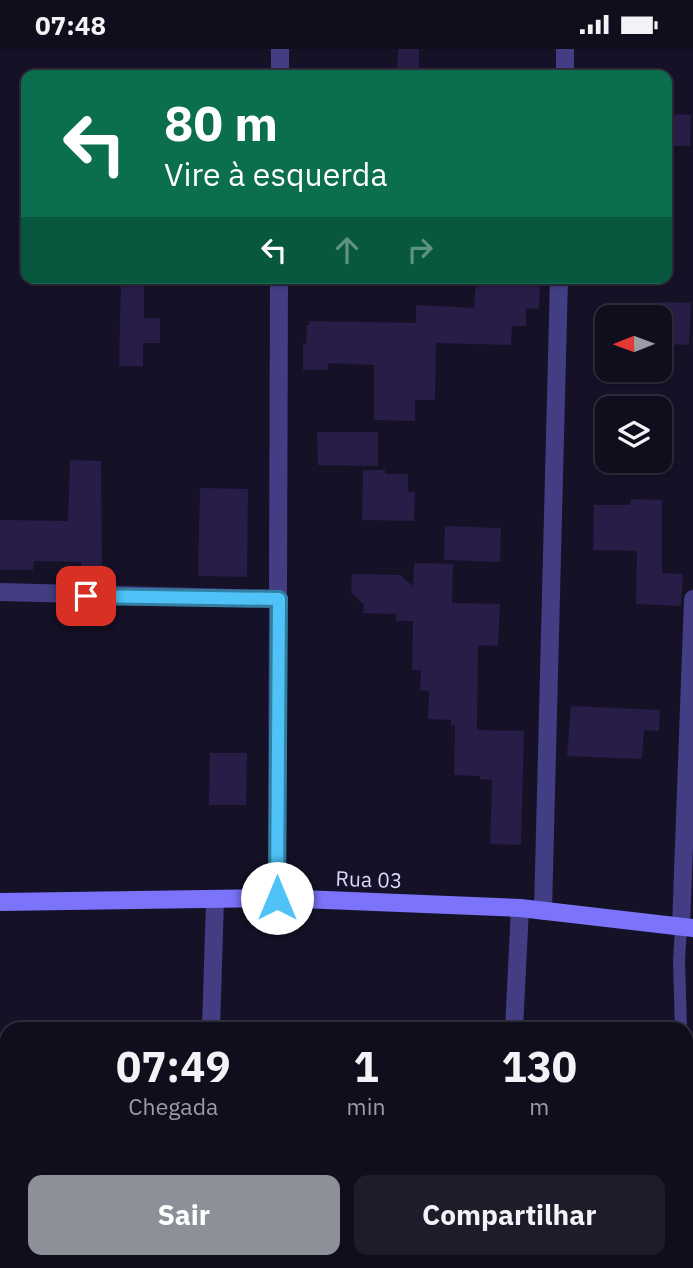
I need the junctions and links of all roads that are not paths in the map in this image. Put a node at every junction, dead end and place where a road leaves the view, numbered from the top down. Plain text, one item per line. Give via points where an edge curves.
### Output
1 (280, 49) edge
2 (565, 49) edge
3 (280, 70) edge
4 (565, 70) edge
5 (279, 284) edge
6 (559, 284) edge
7 (0, 592) edge
8 (279, 599) junction
9 (693, 599) edge
10 (277, 898) junction
11 (215, 899) junction
12 (0, 902) edge
13 (520, 908) junction
14 (543, 911) junction
15 (687, 927) edge
16 (211, 1022) edge
17 (514, 1022) edge
18 (681, 1022) edge

1 - 3 street
2 - 4 street
5 - 8 street
6 - 14 street
7 - 8 street
8 - 10 street
9 - 15 street
10 - 11 street, Rua 03
10 - 13 street, Rua 03
11 - 12 street, Rua 03
11 - 16 street
13 - 14 street, Rua 03
13 - 17 street
14 - 15 street, Rua 03
15 - 18 lane via 679,961

